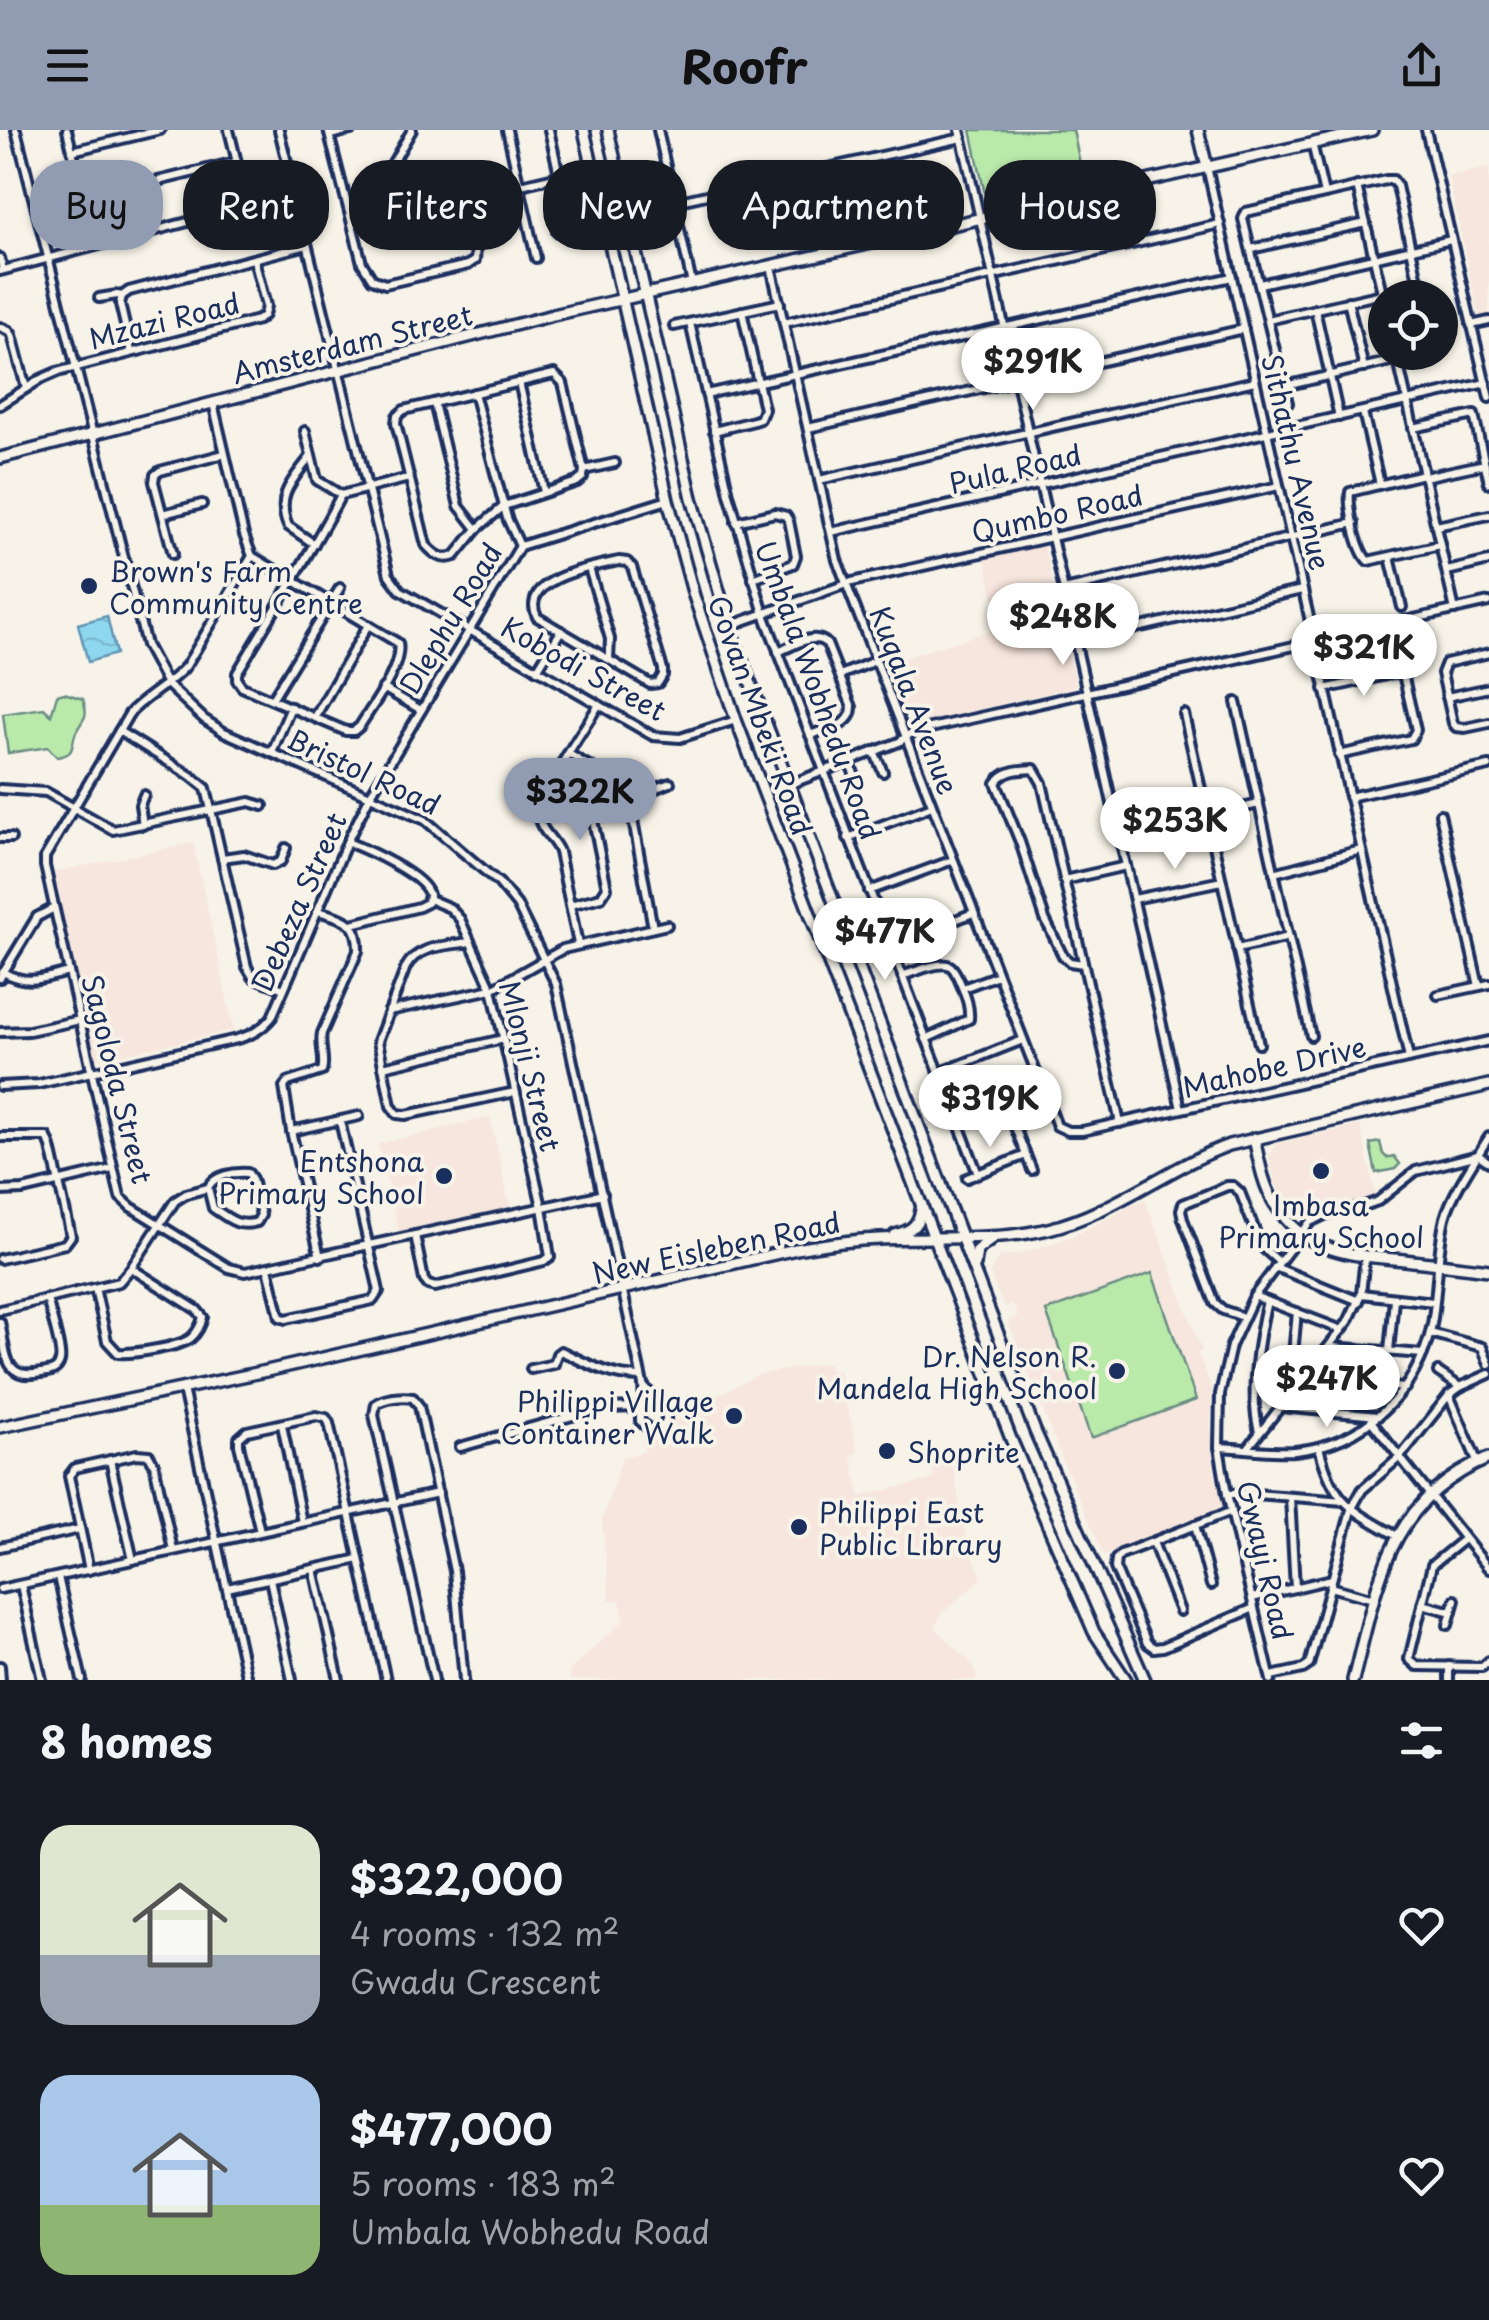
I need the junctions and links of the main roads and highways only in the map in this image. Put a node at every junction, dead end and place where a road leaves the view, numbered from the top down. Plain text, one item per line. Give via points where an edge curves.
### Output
1 (584, 130) edge
2 (608, 130) edge
3 (1198, 130) edge
4 (1372, 130) edge
5 (1207, 167) junction
6 (646, 294) junction
7 (623, 299) junction
8 (0, 458) edge
9 (1489, 1085) edge
10 (1254, 1138) junction
11 (922, 1205) junction
12 (999, 1236) junction
13 (961, 1238) junction
14 (878, 1239) junction
15 (936, 1239) junction
16 (1489, 1270) edge
17 (976, 1279) junction
18 (0, 1427) edge
19 (1489, 1458) edge
20 (1126, 1680) edge
21 (1145, 1680) edge
22 (1353, 1680) edge

1 - 7 main road, Govan Mbeki Road
2 - 6 main road, Govan Mbeki Road
3 - 5 main road
4 - 5 main road, Amsterdam Street
5 - 6 main road, Amsterdam Street
6 - 7 main road, Amsterdam Street
6 - 13 main road, Govan Mbeki Road via 692,498 730,626
7 - 8 main road, Amsterdam Street
7 - 11 main road, Govan Mbeki Road via 694,596
9 - 10 main road, New Eisleben Road
10 - 12 main road, New Eisleben Road via 1216,1150 1089,1215
10 - 16 main road via 1280,1211 1316,1243 1365,1256
11 - 14 main road via 912,1229
11 - 15 main road, Govan Mbeki Road
12 - 13 main road, New Eisleben Road
12 - 17 main road via 977,1250
13 - 15 main road, New Eisleben Road
13 - 17 main road, Govan Mbeki Road
14 - 15 main road, New Eisleben Road
14 - 18 main road, New Eisleben Road via 796,1250
15 - 20 main road, Govan Mbeki Road via 1070,1580
17 - 21 main road, Govan Mbeki Road
19 - 22 main road via 1430,1495 1398,1536

